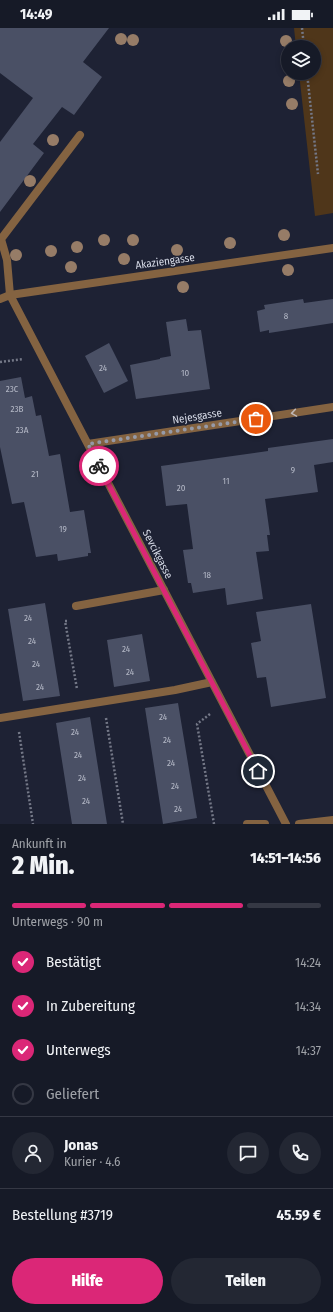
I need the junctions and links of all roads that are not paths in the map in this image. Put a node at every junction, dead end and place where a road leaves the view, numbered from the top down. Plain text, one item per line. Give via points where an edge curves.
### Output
1 (80, 135) dead end
2 (333, 248) edge
3 (10, 295) junction
4 (0, 299) edge
5 (333, 407) edge
6 (88, 444) junction
7 (164, 590) junction
8 (76, 606) road end
9 (212, 682) junction
10 (0, 718) edge
11 (333, 820) edge
12 (247, 824) edge
13 (265, 824) edge
14 (286, 824) edge
15 (299, 824) edge

1 - 3 street via 1,239 7,260
2 - 3 street, Akaziengasse
3 - 4 street, Akaziengasse
3 - 6 street, Sevcikgasse
5 -> 6 street, Nejesgasse
6 - 7 street, Sevcikgasse
7 - 8 street
7 - 9 street, Sevcikgasse
9 - 10 street
9 - 14 street, Sevcikgasse
11 - 15 street
12 - 13 street

